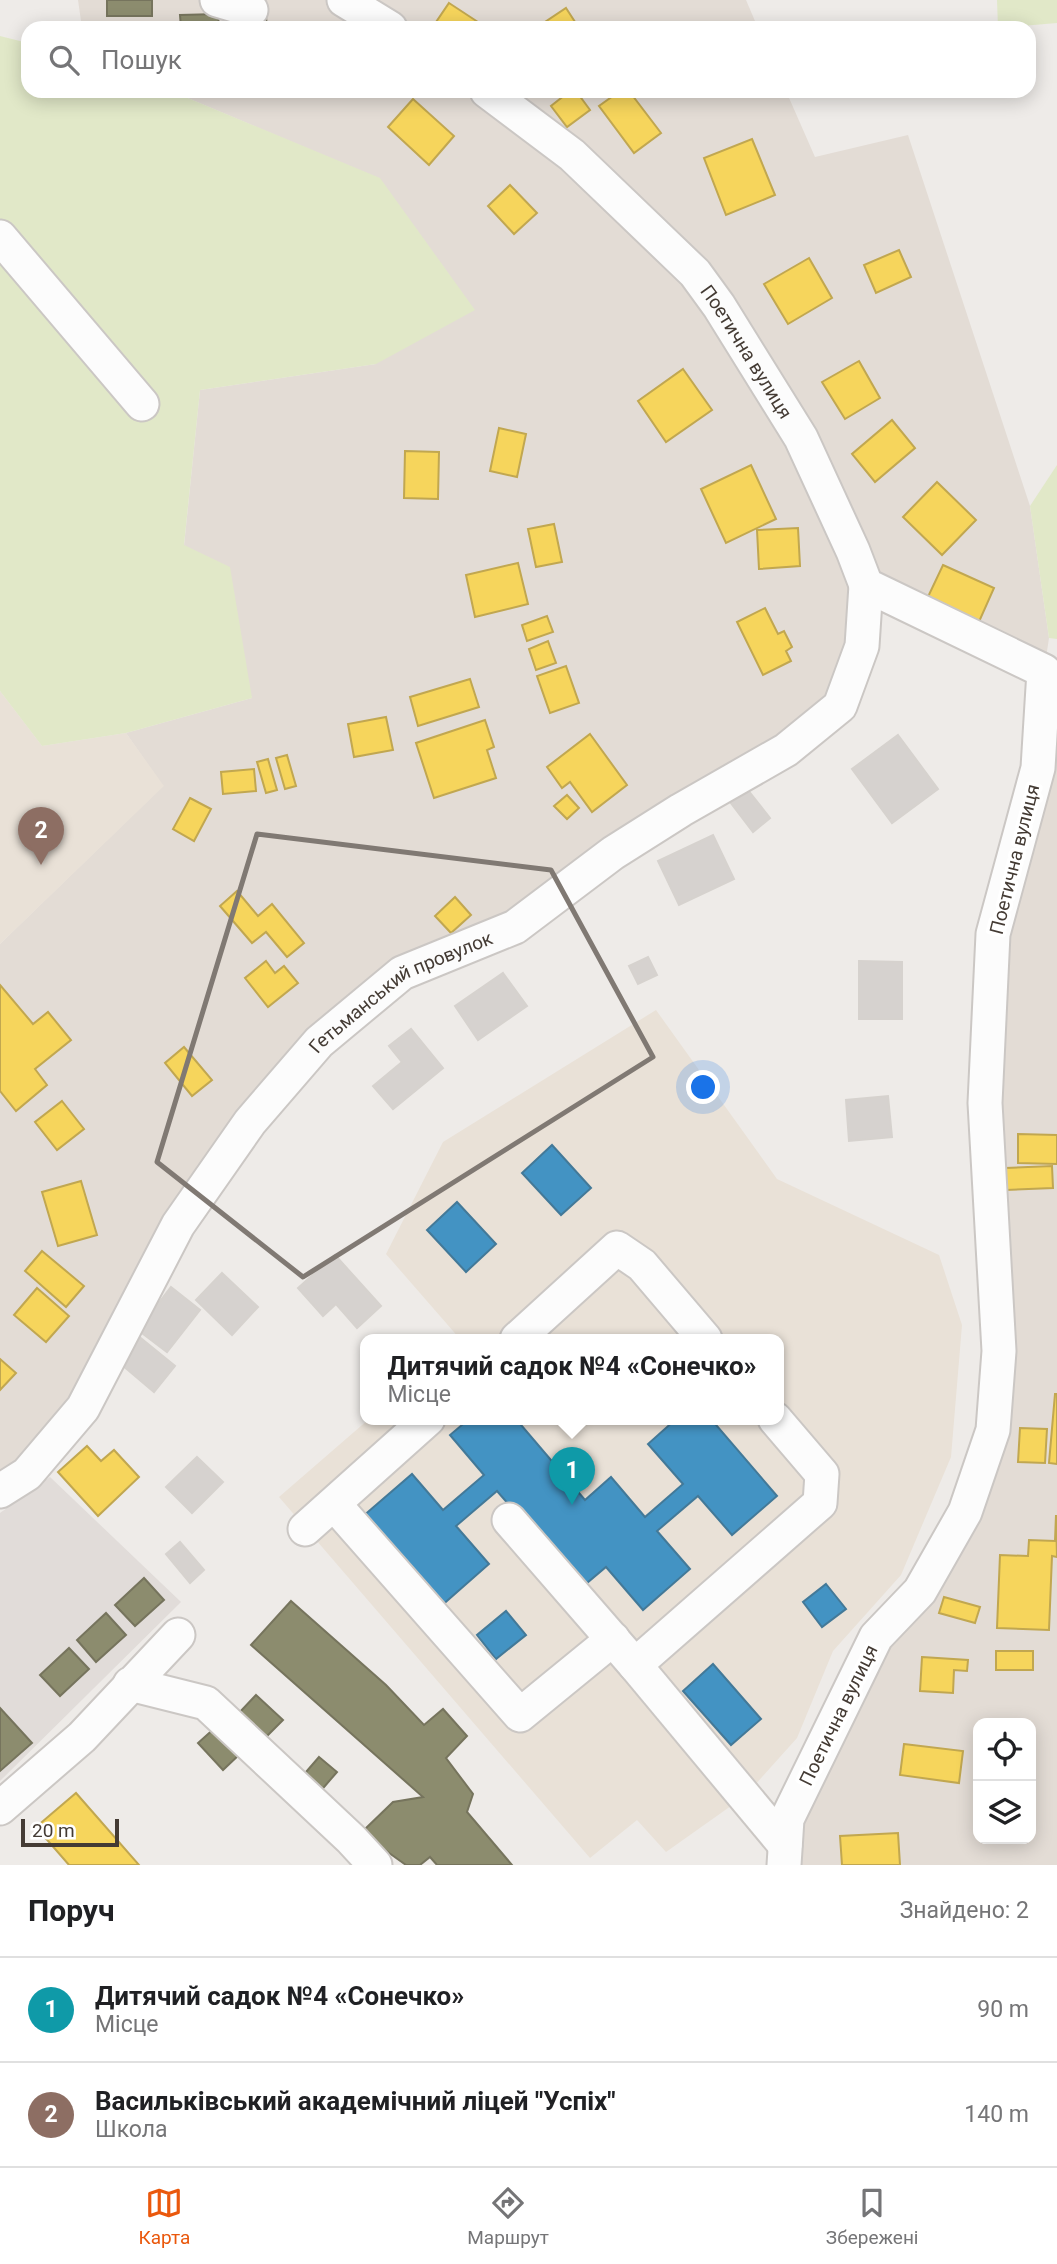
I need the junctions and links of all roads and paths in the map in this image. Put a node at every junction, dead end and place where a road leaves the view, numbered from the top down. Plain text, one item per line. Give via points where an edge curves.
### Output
1 (217, 0) edge
2 (344, 0) edge
3 (251, 10) dead end
4 (378, 21) edge
5 (496, 98) edge
6 (0, 237) edge
7 (142, 404) dead end
8 (866, 585) junction
9 (1050, 671) edge
10 (522, 1334) edge
11 (701, 1334) edge
12 (421, 1425) edge
13 (780, 1425) edge
14 (0, 1491) edge
15 (334, 1504) junction
16 (509, 1520) dead end
17 (305, 1529) dead end
18 (178, 1635) dead end
19 (613, 1639) junction
20 (635, 1665) junction
21 (131, 1684) junction
22 (0, 1808) edge
23 (784, 1855) edge
24 (375, 1865) edge

1 - 3 street
2 - 4 street
5 - 8 street, Поетична вулиця via 572,155 695,273 801,438
6 - 7 street
8 - 9 street, Поетична вулиця
8 - 14 street, Гетьманський провулок via 862,646 839,706 786,750 613,853 515,927 402,972 319,1042 250,1122 178,1225 83,1408 26,1474
9 - 23 street, Поетична вулиця via 1038,768 993,934 985,1102 999,1351 993,1430 965,1512 920,1591 876,1637 787,1819
10 - 11 street via 617,1248 642,1265
12 - 15 street
13 - 20 street via 822,1474 820,1503
15 - 17 street
15 - 19 street via 520,1715
16 - 19 street
18 - 21 street
19 - 20 street
20 - 23 street
21 - 22 street via 82,1737
21 - 24 street via 206,1703

